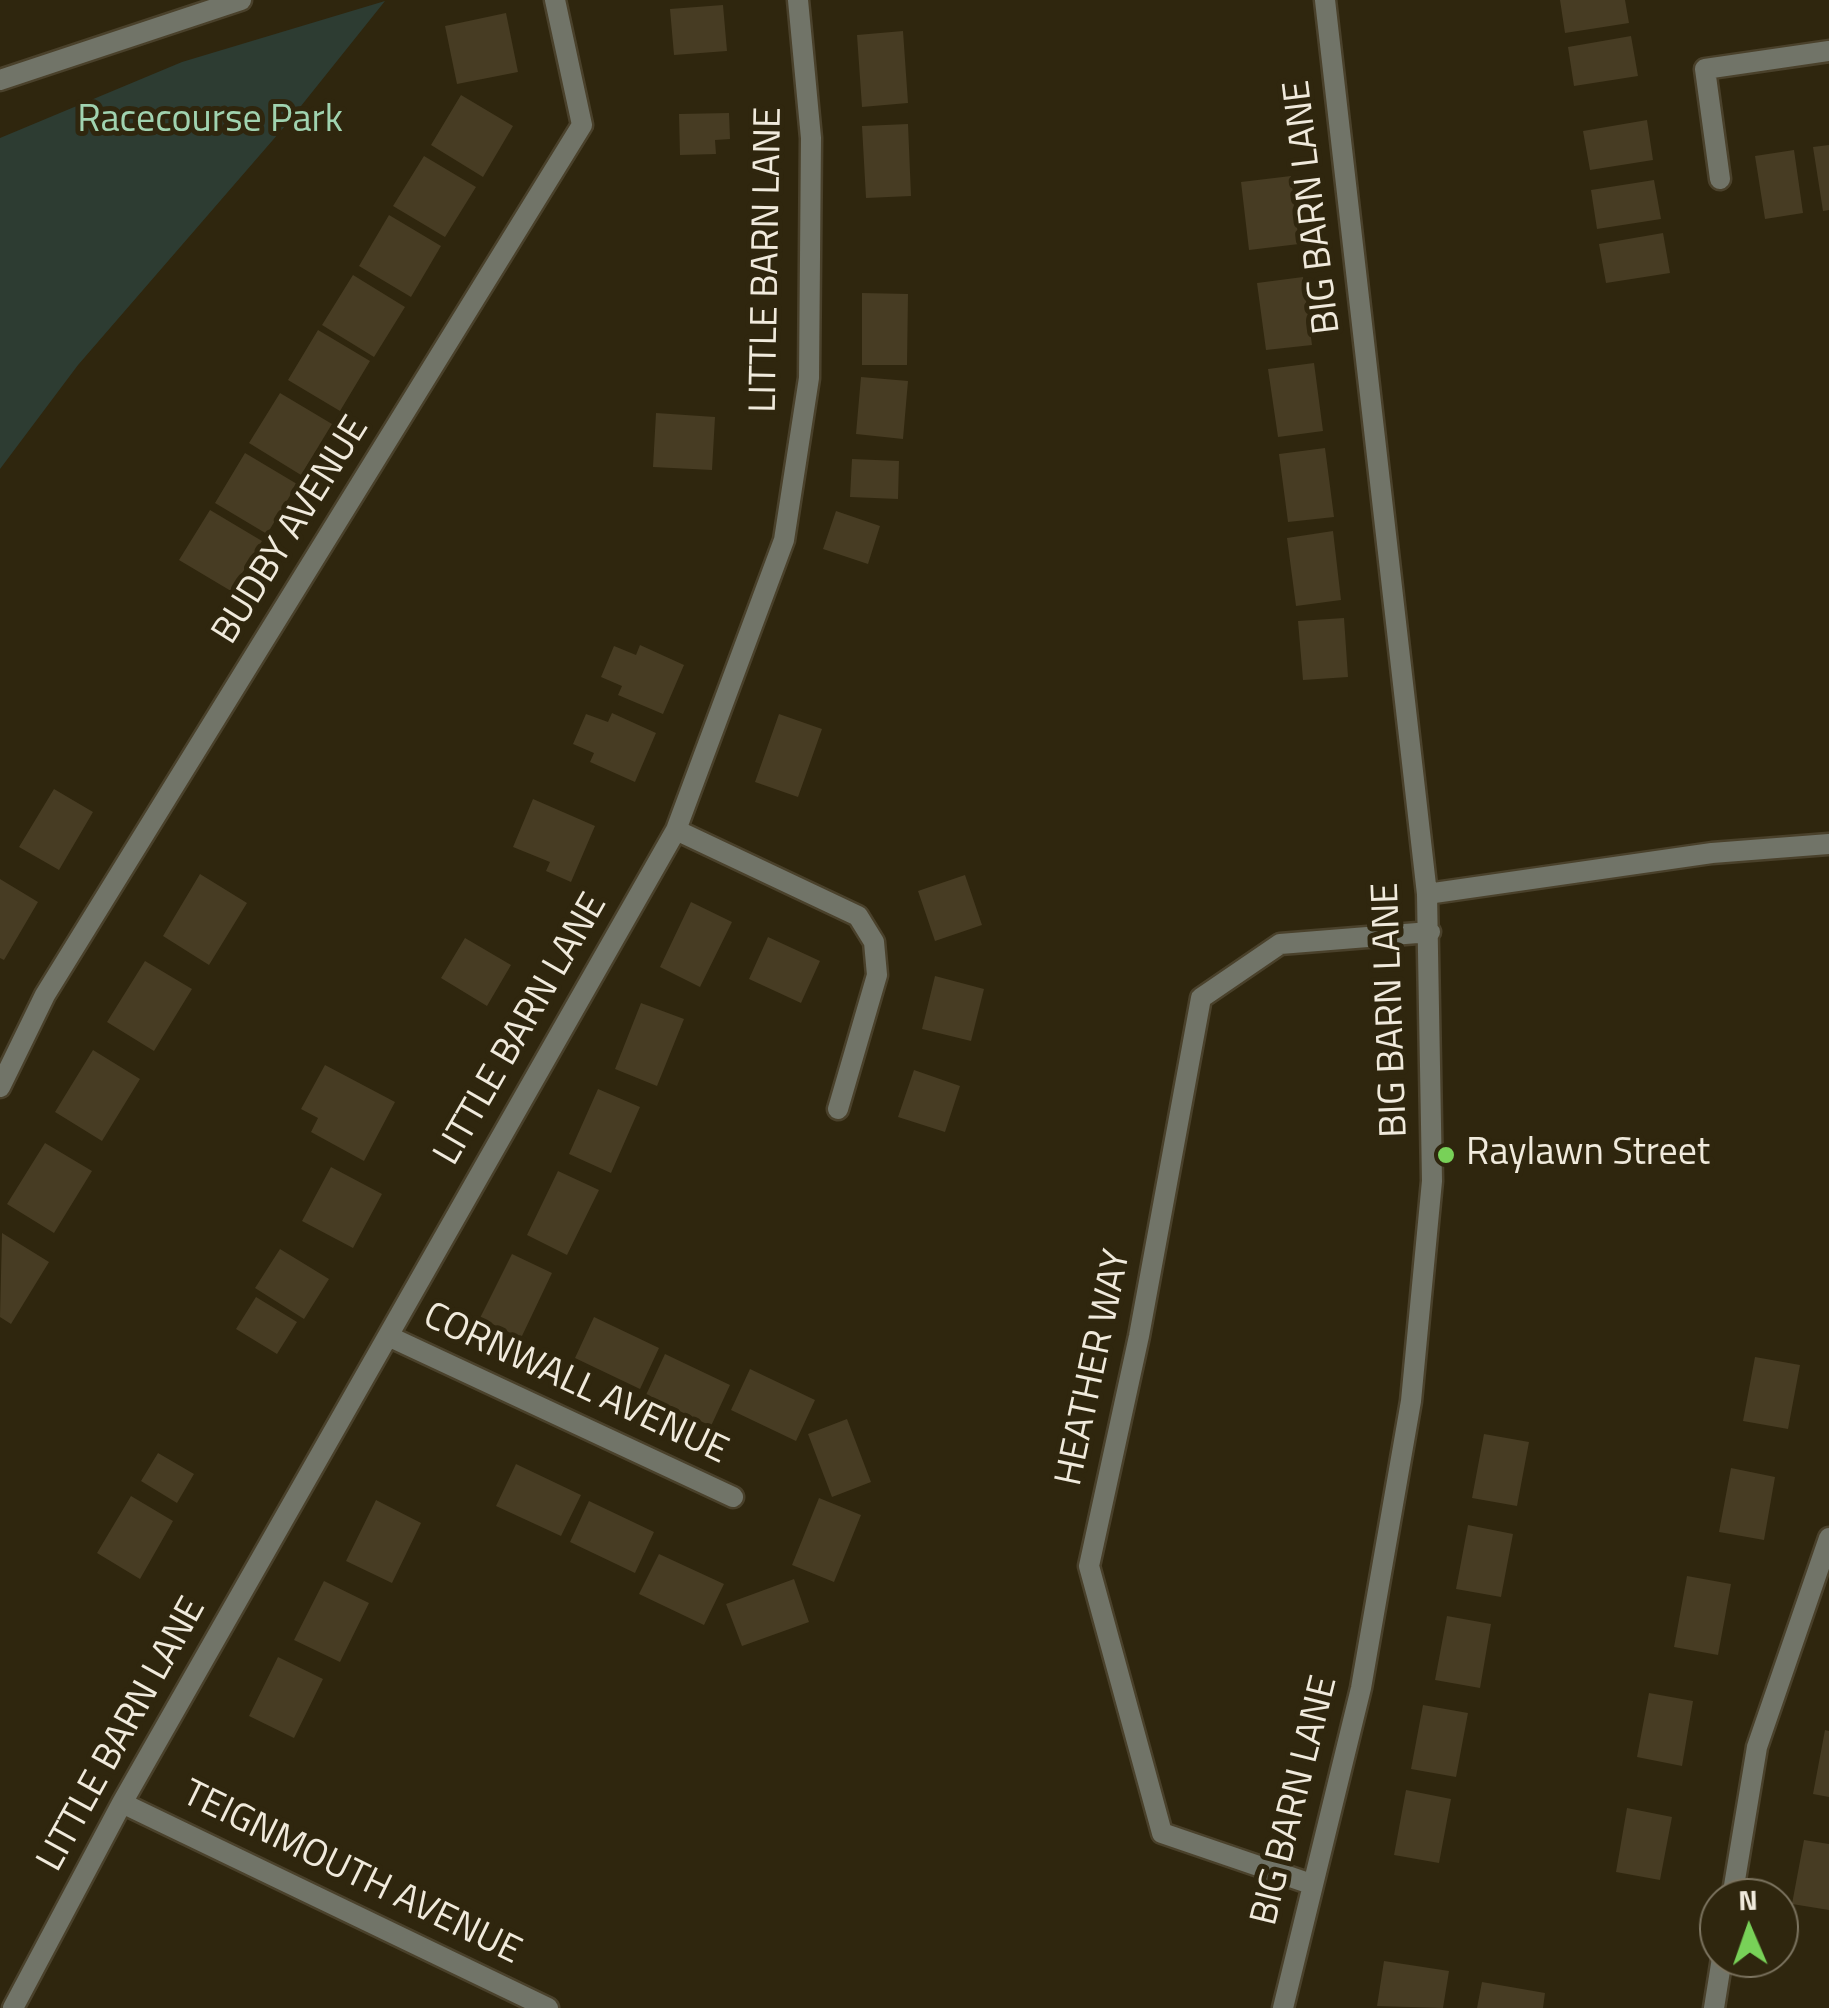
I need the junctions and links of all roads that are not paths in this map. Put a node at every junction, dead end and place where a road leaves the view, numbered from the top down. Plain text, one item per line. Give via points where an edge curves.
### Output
1 (241, 0) edge
2 (555, 0) edge
3 (798, 0) edge
4 (1324, 0) edge
5 (1829, 52) edge
6 (0, 80) edge
7 (1720, 178) dead end
8 (676, 830) junction
9 (1829, 844) edge
10 (1427, 894) junction
11 (1430, 932) junction
12 (0, 1087) edge
13 (838, 1108) dead end
14 (388, 1336) junction
15 (733, 1497) dead end
16 (1829, 1538) edge
17 (122, 1803) junction
18 (1735, 1878) edge
19 (1311, 1884) junction
20 (1719, 1978) edge
21 (14, 2008) edge
22 (548, 2008) edge
23 (1283, 2008) edge
24 (1714, 2008) edge

1 - 6 street
2 - 12 street, BUDBY AVENUE via 582,125 45,995
3 - 8 street, LITTLE BARN LANE via 811,138 809,378 784,540
4 - 10 street, BIG BARN LANE
5 - 7 street via 1704,69
8 - 13 street via 858,916 874,942 877,975
8 - 14 street, LITTLE BARN LANE
9 - 10 street via 1712,852
10 - 11 street, BIG BARN LANE
11 - 19 street, BIG BARN LANE via 1432,1182 1411,1401 1362,1688
11 - 19 street, HEATHER WAY via 1280,944 1201,998 1090,1566 1162,1833
14 - 15 street, CORNWALL AVENUE
14 - 17 street, LITTLE BARN LANE
16 - 18 street via 1757,1747
17 - 21 street, LITTLE BARN LANE
17 - 22 street, TEIGNMOUTH AVENUE
19 - 23 street, BIG BARN LANE
20 - 24 street

